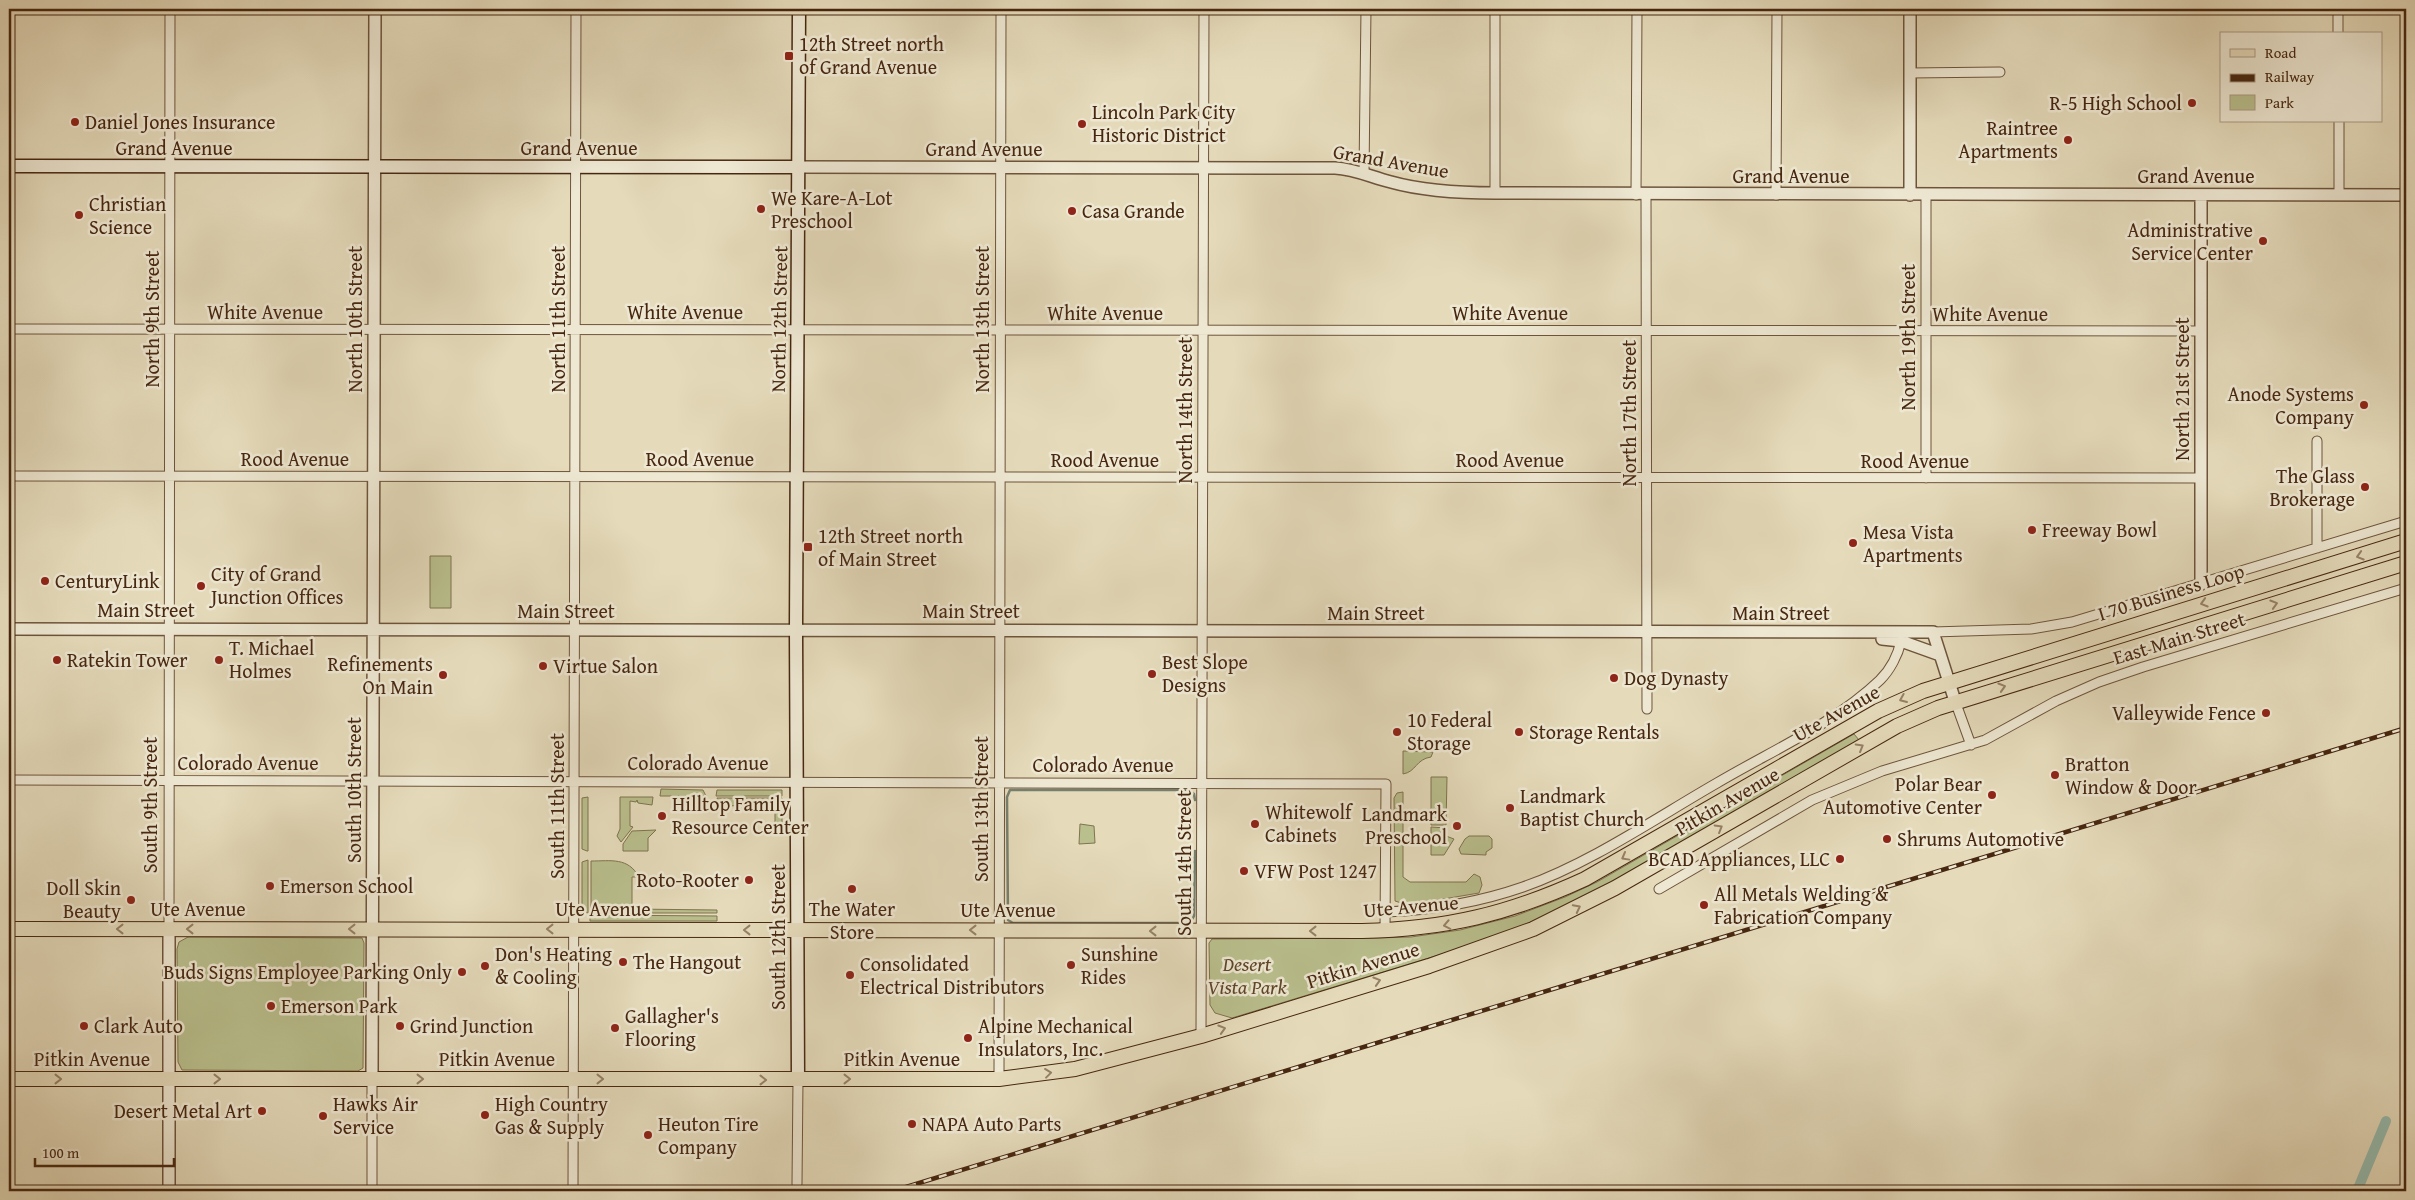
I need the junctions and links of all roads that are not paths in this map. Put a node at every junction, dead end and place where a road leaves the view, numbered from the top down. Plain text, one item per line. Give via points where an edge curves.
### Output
1 (170, 9) edge
2 (375, 9) edge
3 (576, 9) edge
4 (799, 9) edge
5 (1001, 9) edge
6 (1204, 9) edge
7 (1366, 9) edge
8 (1496, 9) edge
9 (1637, 9) edge
10 (1777, 9) edge
11 (1910, 9) edge
12 (2338, 9) edge
13 (2338, 32) edge
14 (2000, 72) dead end
15 (1910, 73) junction
16 (2339, 122) edge
17 (9, 166) edge
18 (576, 166) junction
19 (169, 167) junction
20 (374, 167) junction
21 (798, 167) junction
22 (1001, 167) junction
23 (1203, 168) junction
24 (1364, 173) junction
25 (1495, 193) junction
26 (1641, 195) junction
27 (1776, 195) junction
28 (1910, 195) junction
29 (1926, 195) junction
30 (2201, 195) junction
31 (2339, 195) junction
32 (2406, 195) edge
33 (9, 329) edge
34 (169, 329) junction
35 (374, 329) junction
36 (576, 330) junction
37 (797, 330) junction
38 (1000, 330) junction
39 (1203, 330) junction
40 (1646, 331) junction
41 (1927, 331) junction
42 (2201, 331) junction
43 (2316, 440) dead end
44 (9, 476) edge
45 (169, 476) junction
46 (374, 476) junction
47 (797, 476) junction
48 (576, 477) junction
49 (999, 477) junction
50 (1203, 478) junction
51 (1647, 478) junction
52 (1926, 478) junction
53 (2201, 478) junction
54 (2406, 521) edge
55 (2406, 541) edge
56 (2317, 548) junction
57 (2406, 563) edge
58 (2201, 584) junction
59 (2406, 588) edge
60 (9, 629) edge
61 (169, 629) junction
62 (373, 629) junction
63 (575, 630) junction
64 (796, 630) junction
65 (999, 630) junction
66 (1202, 631) junction
67 (1647, 632) junction
68 (1813, 632) junction
69 (1933, 632) junction
70 (1901, 641) junction
71 (1940, 655) junction
72 (1948, 681) junction
73 (1955, 702) junction
74 (1647, 709) dead end
75 (1971, 745) junction
76 (9, 780) edge
77 (169, 780) junction
78 (373, 781) junction
79 (574, 781) junction
80 (797, 782) junction
81 (998, 782) junction
82 (1202, 783) junction
83 (1659, 889) dead end
84 (1386, 912) junction
85 (574, 928) junction
86 (9, 929) edge
87 (169, 929) junction
88 (372, 929) junction
89 (796, 930) junction
90 (999, 930) junction
91 (1385, 930) junction
92 (1202, 931) junction
93 (1201, 1036) junction
94 (9, 1079) edge
95 (168, 1079) junction
96 (372, 1079) junction
97 (574, 1079) junction
98 (999, 1079) junction
99 (798, 1080) junction
100 (797, 1184) dead end
101 (169, 1191) edge
102 (372, 1191) edge
103 (573, 1191) edge

1 - 19 street, North 9th Street
2 - 20 street, North 10th Street
3 - 18 street, North 11th Street
4 - 21 main road, North 12th Street
5 - 22 street, North 13th Street
6 - 23 street, North 14th Street
7 - 24 street
8 - 25 street
9 - 26 street, North 17th Street
10 - 27 street
11 - 15 street
12 - 13 street
14 - 15 street
15 - 28 street
16 - 31 street
17 - 19 main road, Grand Avenue
18 - 20 main road, Grand Avenue
18 - 21 main road, Grand Avenue
18 - 36 street, North 11th Street
19 - 20 main road, Grand Avenue
19 - 34 street, North 9th Street
20 - 35 street, North 10th Street
21 - 22 street, Grand Avenue
21 - 37 main road, North 12th Street
22 - 23 street, Grand Avenue
22 - 38 street, North 13th Street
23 - 24 street, Grand Avenue via 1335,168
23 - 39 street, North 14th Street
24 - 25 street, Grand Avenue via 1411,186
25 - 26 street, Grand Avenue
26 - 27 street, Grand Avenue
26 - 40 street, North 17th Street
27 - 28 street, Grand Avenue
28 - 29 street, Grand Avenue
29 - 30 street, Grand Avenue
29 - 41 street, North 19th Street
30 - 31 street, Grand Avenue
30 - 42 street, North 21st Street
31 - 32 street, Grand Avenue
33 - 34 street, White Avenue
34 - 35 street, White Avenue
34 - 45 street, North 9th Street
35 - 36 street, White Avenue
35 - 46 street, North 10th Street
36 - 37 street, White Avenue
36 - 48 street, North 11th Street
37 - 38 street, White Avenue
37 - 47 main road, North 12th Street
38 - 39 street, White Avenue
38 - 49 street, North 13th Street
39 - 40 street, White Avenue
39 - 50 street, North 14th Street
40 - 41 street, White Avenue
40 - 51 street, North 17th Street
41 - 42 street, White Avenue
41 - 52 street, North 19th Street
42 - 53 street, North 21st Street
43 - 56 street
44 - 45 street, Rood Avenue
45 - 46 street, Rood Avenue
45 - 61 street, North 9th Street
46 - 48 street, Rood Avenue
46 - 62 street, North 10th Street
47 - 48 street, Rood Avenue
47 - 49 street, Rood Avenue
47 - 64 main road, North 12th Street
48 - 63 street, North 11th Street
49 - 50 street, Rood Avenue
49 - 65 street, North 13th Street
50 - 51 street, Rood Avenue
50 - 66 street, North 14th Street
51 - 52 street, Rood Avenue
51 - 67 street, North 17th Street
52 - 53 street, Rood Avenue
53 - 58 street, North 21st Street
54 - 56 street
55 -> 72 main road, I 70 Business Loop
56 - 58 street
73 -> 57 main road, I 70 Business Loop
58 - 69 street via 2052,626
59 - 75 street, East Main Street via 2099,682
60 - 61 street, Main Street
61 - 62 street, Main Street
61 - 77 street, South 9th Street
62 - 63 street, Main Street
62 - 78 street, South 10th Street
63 - 64 street, Main Street
63 - 79 street, South 11th Street
64 - 65 street, Main Street
64 - 80 main road, South 12th Street
65 - 66 street, Main Street
65 - 81 street, South 13th Street
66 - 67 street, Main Street
66 - 82 street, South 14th Street
67 - 68 street, Main Street
67 - 74 street, North 17th Street
68 - 69 street, Main Street
68 - 70 street
69 - 71 street
70 - 71 street
70 - 84 street via 1893,662 1881,679 1840,712 1593,854 1524,886 1491,896 1456,904
71 - 72 street
72 - 73 street
72 -> 91 main road, Ute Avenue via 1878,711 1625,857 1554,893 1502,912 1468,920 1440,926
73 - 75 street
93 -> 73 main road, Pitkin Avenue via 1430,966 1533,929 1615,888 1897,726
75 - 83 street, East Main Street via 1882,771 1812,800
76 - 77 street, Colorado Avenue
77 - 78 street, Colorado Avenue
77 - 87 street, South 9th Street
78 - 79 street, Colorado Avenue
78 - 88 street, South 10th Street
79 - 80 street, Colorado Avenue
79 - 85 street, South 11th Street
80 - 81 street, Colorado Avenue
80 - 89 main road, South 12th Street
81 - 82 street, Colorado Avenue
81 - 90 street, South 13th Street
82 - 84 street, Colorado Avenue via 1386,784
82 - 92 street, South 14th Street
84 - 91 street
85 -> 88 main road, Ute Avenue
89 -> 85 main road, Ute Avenue
85 - 97 street, South 11th Street
87 -> 86 main road, Ute Avenue
88 -> 87 main road, Ute Avenue
87 - 95 street, South 9th Street
88 - 96 street, South 10th Street
90 -> 89 main road, Ute Avenue
89 - 99 main road, South 12th Street
92 -> 90 main road, Ute Avenue
90 - 98 street, South 13th Street
91 -> 92 main road, Ute Avenue
92 - 93 street, South 14th Street
98 -> 93 main road, Pitkin Avenue via 1075,1069
94 -> 95 main road, Pitkin Avenue
95 -> 96 main road, Pitkin Avenue
95 - 101 street, South 9th Street
96 -> 97 main road, Pitkin Avenue
96 - 102 street, South 10th Street
97 -> 99 main road, Pitkin Avenue
97 - 103 street, South 11th Street
99 -> 98 main road, Pitkin Avenue
99 - 100 street, South 12th Street

